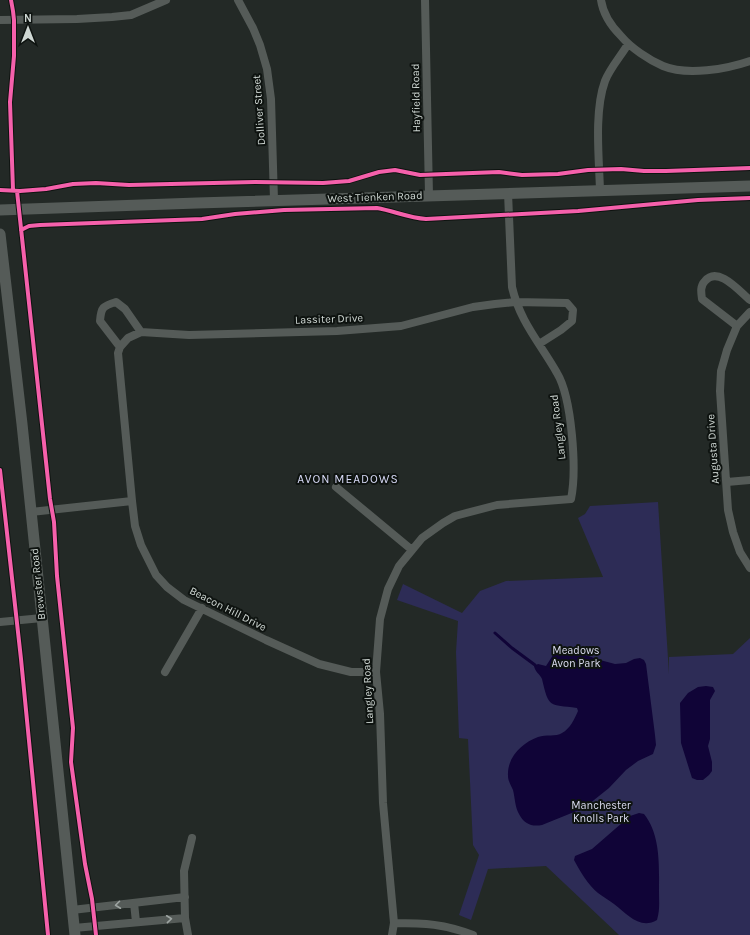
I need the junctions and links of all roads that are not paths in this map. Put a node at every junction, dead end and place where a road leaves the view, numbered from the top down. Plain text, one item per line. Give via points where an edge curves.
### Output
1 (166, 0) edge
2 (238, 0) edge
3 (425, 0) edge
4 (601, 0) edge
5 (0, 20) edge
6 (628, 44) junction
7 (750, 61) edge
8 (750, 186) edge
9 (600, 190) junction
10 (508, 193) junction
11 (429, 195) junction
12 (274, 200) junction
13 (0, 210) edge
14 (0, 234) edge
15 (750, 300) edge
16 (515, 302) junction
17 (750, 312) edge
18 (737, 326) junction
19 (141, 332) junction
20 (538, 344) junction
21 (120, 347) junction
22 (750, 480) edge
23 (727, 482) junction
24 (336, 487) dead end
25 (132, 501) junction
26 (31, 512) junction
27 (412, 550) junction
28 (750, 568) edge
29 (202, 608) junction
30 (42, 618) junction
31 (0, 622) edge
32 (165, 672) dead end
33 (376, 672) junction
34 (192, 838) dead end
35 (185, 897) junction
36 (134, 903) junction
37 (72, 910) junction
38 (185, 918) junction
39 (136, 922) junction
40 (394, 923) junction
41 (74, 932) edge
42 (188, 935) edge
43 (392, 935) edge
44 (473, 935) edge

1 - 5 street via 131,15
2 - 12 street, Dolliver Street via 254,28 267,68 271,99
3 - 11 street, Hayfield Road
4 - 6 street via 610,24
6 - 7 street via 664,67 682,70 715,70
6 - 9 street via 606,81 601,98
8 - 9 street, West Tienken Road
9 - 10 street, West Tienken Road
10 - 11 street, West Tienken Road
10 - 16 street, Langley Road via 512,287
11 - 12 street, West Tienken Road
12 - 13 street, West Tienken Road
14 - 26 street, Brewster Road
15 - 18 street via 724,278 709,277 704,282 701,289 702,299
16 - 19 street, Lassiter Drive via 473,307 401,326 337,331 195,335
16 - 20 street, Langley Road
16 - 20 street via 567,303 573,310 572,321
17 - 18 street, Augusta Drive
18 - 23 street, Augusta Drive via 721,371 721,415
19 - 21 street via 128,338
19 - 21 street via 125,309 116,302 106,305 101,311 100,321
20 - 27 street, Langley Road via 566,391 573,451 571,499 497,505 470,511 443,523 422,538
21 - 25 street via 118,373
22 - 23 street
23 - 28 street, Augusta Drive via 732,532
24 - 27 street
25 - 26 street
25 - 29 street, Beacon Hill Drive via 137,534 156,575 184,600
26 - 30 street, Brewster Road
27 - 33 street, Langley Road via 388,589 380,619
29 - 32 street
29 - 33 street, Beacon Hill Drive via 319,664 351,672
30 - 31 street
30 - 37 street, Brewster Road
33 - 40 street, Langley Road via 383,803
34 - 35 street via 184,871
35 - 36 street
35 - 38 street
36 -> 37 street
36 - 39 street
37 - 41 street, Brewster Road
39 -> 38 street
38 - 42 street
39 - 41 street
40 - 43 street, Langley Road
40 - 44 street via 439,925

